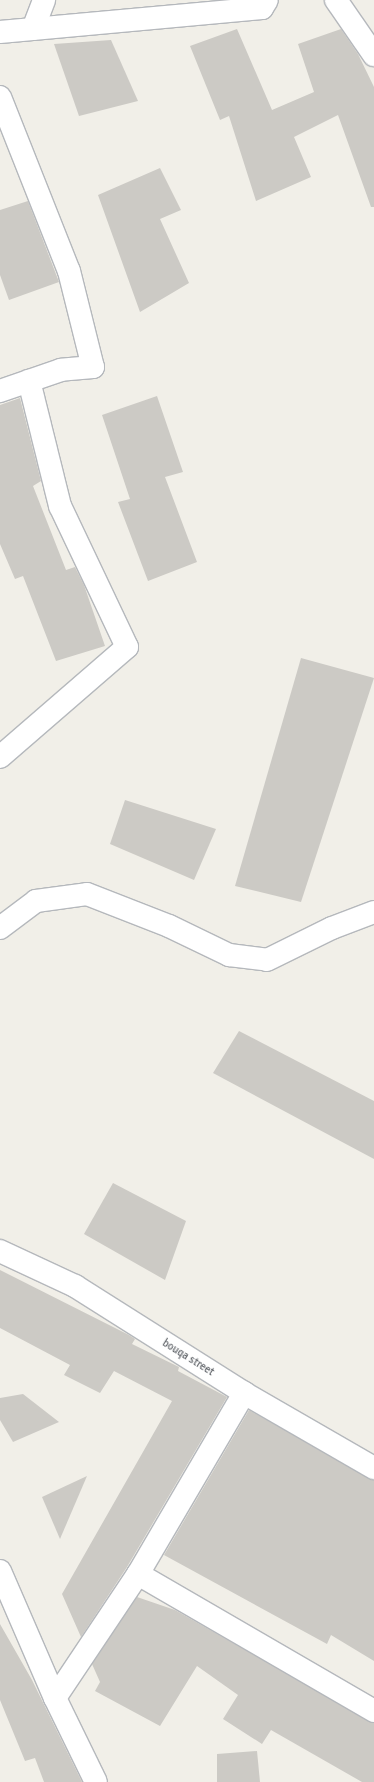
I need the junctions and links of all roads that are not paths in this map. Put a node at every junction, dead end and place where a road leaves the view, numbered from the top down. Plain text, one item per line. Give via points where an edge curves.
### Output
1 (44, 0) edge
2 (267, 0) edge
3 (336, 0) edge
4 (33, 29) junction
5 (0, 32) edge
6 (374, 55) edge
7 (0, 97) edge
8 (29, 381) junction
9 (0, 391) edge
10 (0, 758) edge
11 (374, 912) edge
12 (0, 928) edge
13 (0, 1251) edge
14 (244, 1393) junction
15 (374, 1468) edge
16 (0, 1571) edge
17 (138, 1574) junction
18 (55, 1698) junction
19 (374, 1711) edge
20 (96, 1782) edge

1 - 4 street
2 - 4 street via 262,8
3 - 6 street
4 - 5 street
7 - 8 street via 69,271 93,368 61,370
8 - 9 street
8 - 10 street via 60,506 127,648
11 - 12 street via 332,928 267,960 229,955 169,926 87,894 36,901
13 - 14 street, bouqa street via 75,1286
14 - 15 street, bouqa street
14 - 17 street
16 - 18 street
17 - 18 street
17 - 19 street
18 - 20 street

